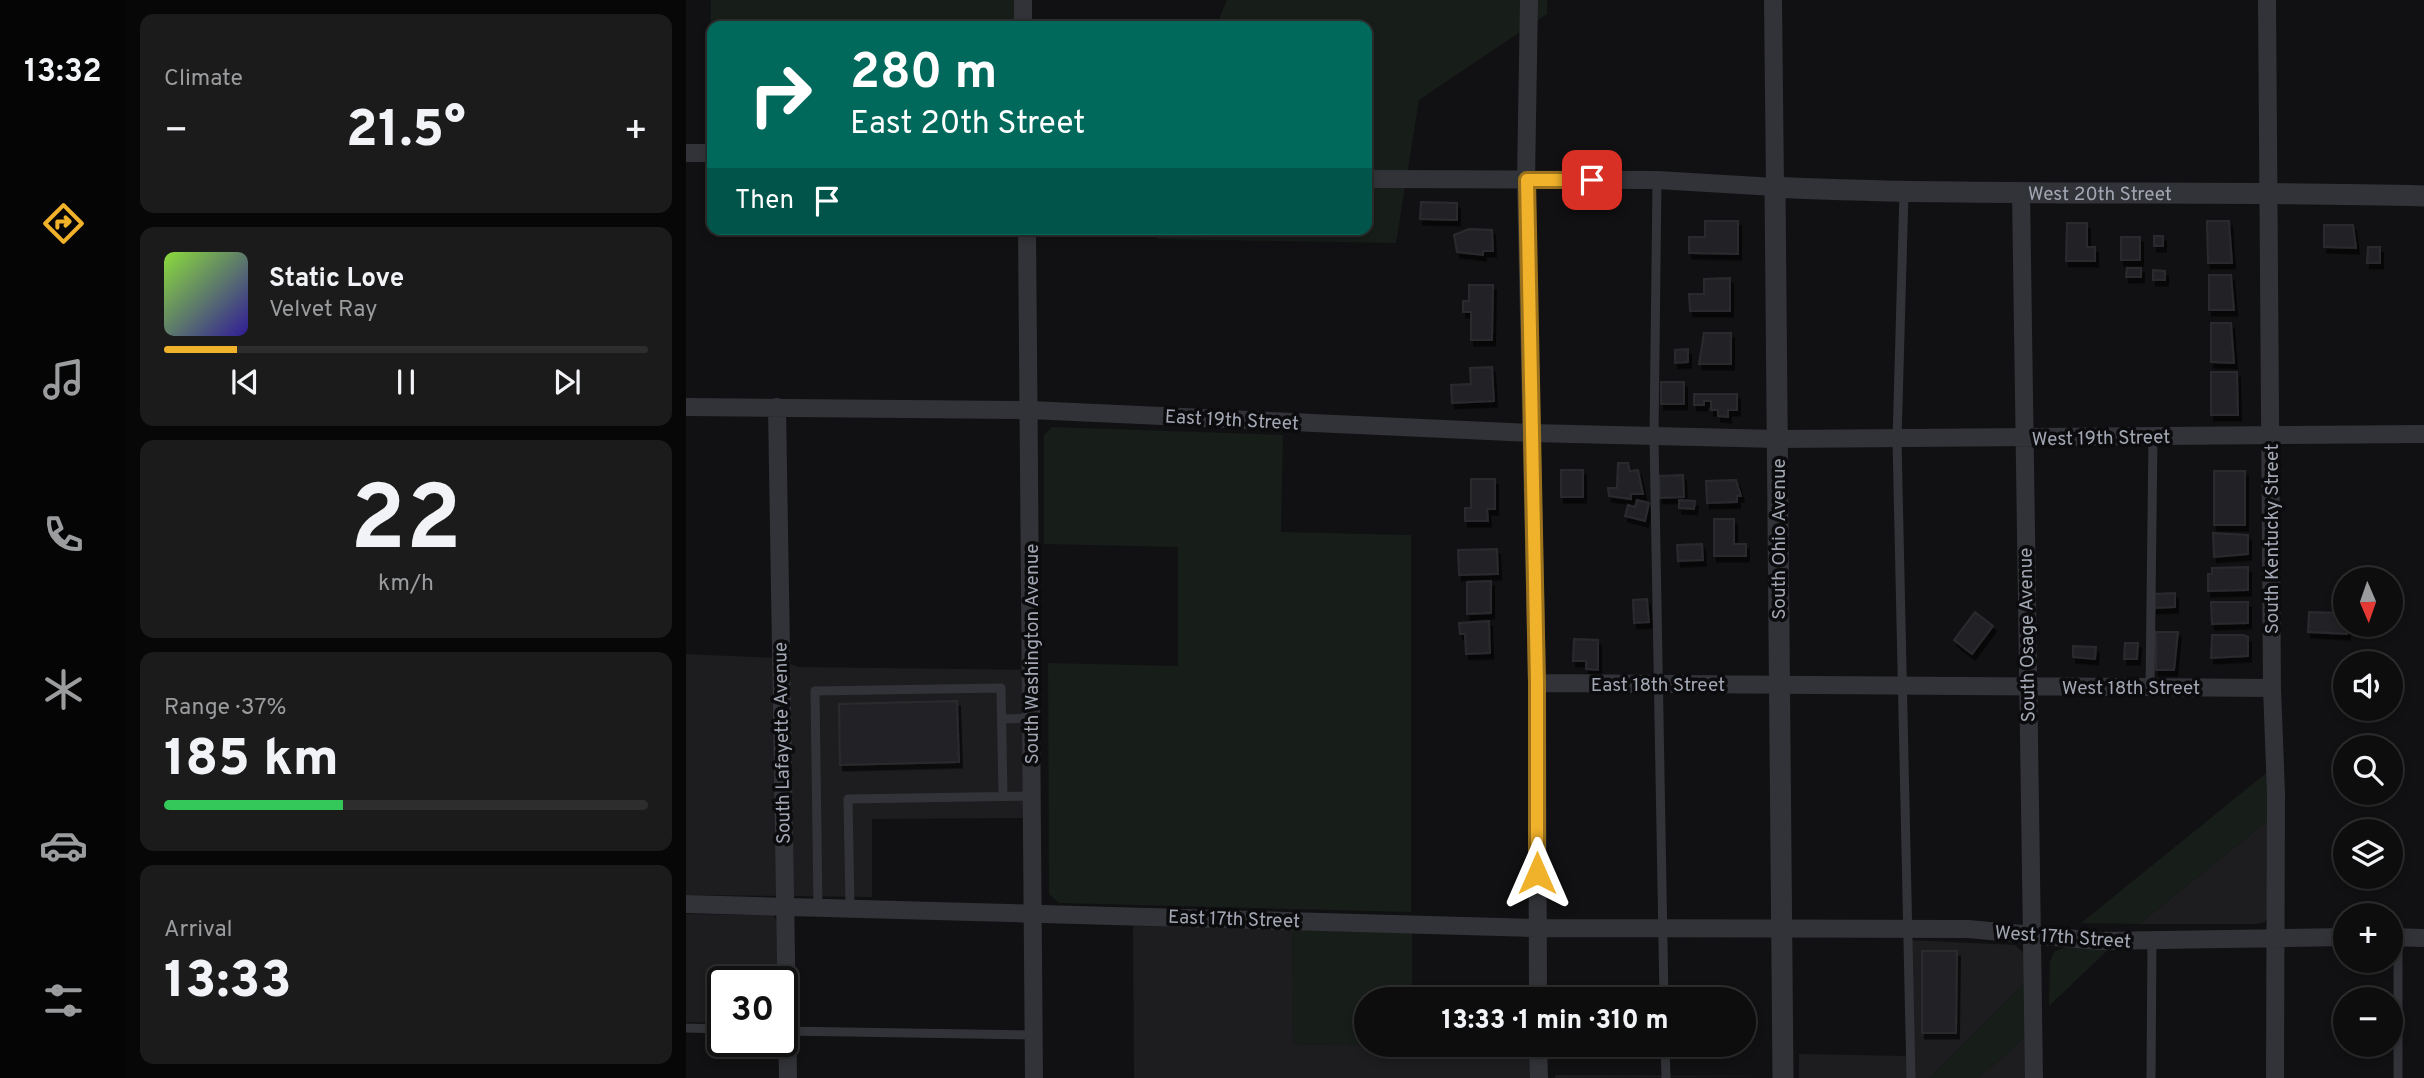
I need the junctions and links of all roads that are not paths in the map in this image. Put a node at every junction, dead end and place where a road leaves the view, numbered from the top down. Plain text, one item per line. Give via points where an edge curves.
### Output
1 (1023, 0) edge
2 (1529, 0) edge
3 (1773, 0) edge
4 (2267, 0) edge
5 (1024, 21) edge
6 (686, 153) edge
7 (707, 153) edge
8 (1372, 179) edge
9 (1527, 180) junction
10 (1657, 180) junction
11 (1775, 187) junction
12 (2268, 191) junction
13 (2021, 192) junction
14 (1904, 193) junction
15 (2424, 196) edge
16 (1027, 235) edge
17 (686, 407) edge
18 (777, 407) junction
19 (1030, 410) junction
20 (1532, 433) junction
21 (2270, 434) junction
22 (2424, 434) edge
23 (2153, 436) junction
24 (1654, 437) junction
25 (2024, 438) junction
26 (1778, 439) junction
27 (1897, 439) junction
28 (1537, 683) junction
29 (1658, 684) junction
30 (1780, 685) junction
31 (1902, 686) junction
32 (2026, 687) junction
33 (2150, 688) junction
34 (2272, 688) junction
35 (1002, 719) junction
36 (1031, 719) junction
37 (1003, 796) junction
38 (1032, 796) junction
39 (686, 904) edge
40 (785, 906) junction
41 (818, 907) junction
42 (850, 908) junction
43 (1032, 912) junction
44 (1537, 928) junction
45 (1663, 928) junction
46 (1782, 928) junction
47 (1908, 928) junction
48 (2029, 936) junction
49 (2274, 937) junction
50 (2333, 937) edge
51 (2403, 937) edge
52 (2424, 938) edge
53 (2152, 940) junction
54 (785, 966) edge
55 (2395, 973) edge
56 (1538, 987) edge
57 (1664, 987) edge
58 (686, 1028) edge
59 (707, 1029) edge
60 (798, 1031) edge
61 (1034, 1035) junction
62 (787, 1057) edge
63 (1538, 1057) edge
64 (1665, 1057) edge
65 (788, 1078) edge
66 (1034, 1078) edge
67 (1539, 1078) edge
68 (1666, 1078) edge
69 (1783, 1078) edge
70 (1911, 1078) edge
71 (2034, 1078) edge
72 (2151, 1078) edge
73 (2275, 1078) edge
74 (2398, 1078) edge

1 - 5 street
2 - 9 street
3 - 11 street, South Ohio Avenue
4 - 12 street, South Kentucky Street
6 - 7 street
8 - 9 street
9 - 10 street
9 - 20 street
10 - 11 street
10 - 24 lane
11 - 14 street, West 20th Street
11 - 26 street, South Ohio Avenue
12 - 13 street, West 20th Street
12 - 15 street, West 20th Street
12 - 21 street, South Kentucky Street
13 - 14 street, West 20th Street
13 - 25 street, South Osage Avenue
14 - 27 lane
16 - 19 street, South Washington Avenue
17 - 18 street, East 19th Street
18 - 19 street, East 19th Street
18 - 40 street, South Lafayette Avenue
19 - 20 street, East 19th Street
19 - 36 street, South Washington Avenue
20 - 24 street, East 19th Street
20 - 28 street
21 - 22 street, West 19th Street
21 - 23 street, West 19th Street
21 - 34 street, South Kentucky Street
23 - 25 street, West 19th Street
23 - 33 lane
24 - 26 street, East 19th Street
24 - 29 lane
25 - 27 street, West 19th Street
25 - 32 street, South Osage Avenue
26 - 27 street, West 19th Street
26 - 30 street, South Ohio Avenue
27 - 31 lane
28 - 29 street, East 18th Street
28 - 44 street
29 - 30 street, East 18th Street
29 - 45 lane
30 - 31 street, West 18th Street
30 - 46 street, South Ohio Avenue
31 - 32 street, West 18th Street
31 - 47 lane
32 - 33 street, West 18th Street
32 - 48 street, South Osage Avenue
33 - 34 street, West 18th Street
34 - 49 street, South Kentucky Street
35 - 36 lane
35 - 37 lane
35 - 41 lane via 1001,688 815,691
36 - 38 street, South Washington Avenue
37 - 38 lane
37 - 42 lane via 848,799
38 - 43 street, South Washington Avenue
39 - 40 street, East 17th Street
40 - 41 street, East 17th Street
40 - 54 street, South Lafayette Avenue
41 - 42 street, East 17th Street
42 - 43 street, East 17th Street
43 - 44 street, East 17th Street
43 - 61 street, South Washington Avenue
44 - 45 street, East 17th Street
44 - 56 street
45 - 46 street, East 17th Street
45 - 57 lane
46 - 47 street, West 17th Street
46 - 69 street, South Ohio Avenue
47 - 48 street, West 17th Street
47 - 70 lane
48 - 53 street, West 17th Street
48 - 71 street, South Osage Avenue via 2035,1000
49 - 50 street, West 17th Street
49 - 53 street, West 17th Street
49 - 73 street, South Kentucky Street
51 - 52 street
53 - 72 lane
55 - 74 lane
58 - 59 lane
60 - 61 lane
61 - 66 street, South Washington Avenue
62 - 65 street, South Lafayette Avenue
63 - 67 street
64 - 68 lane

